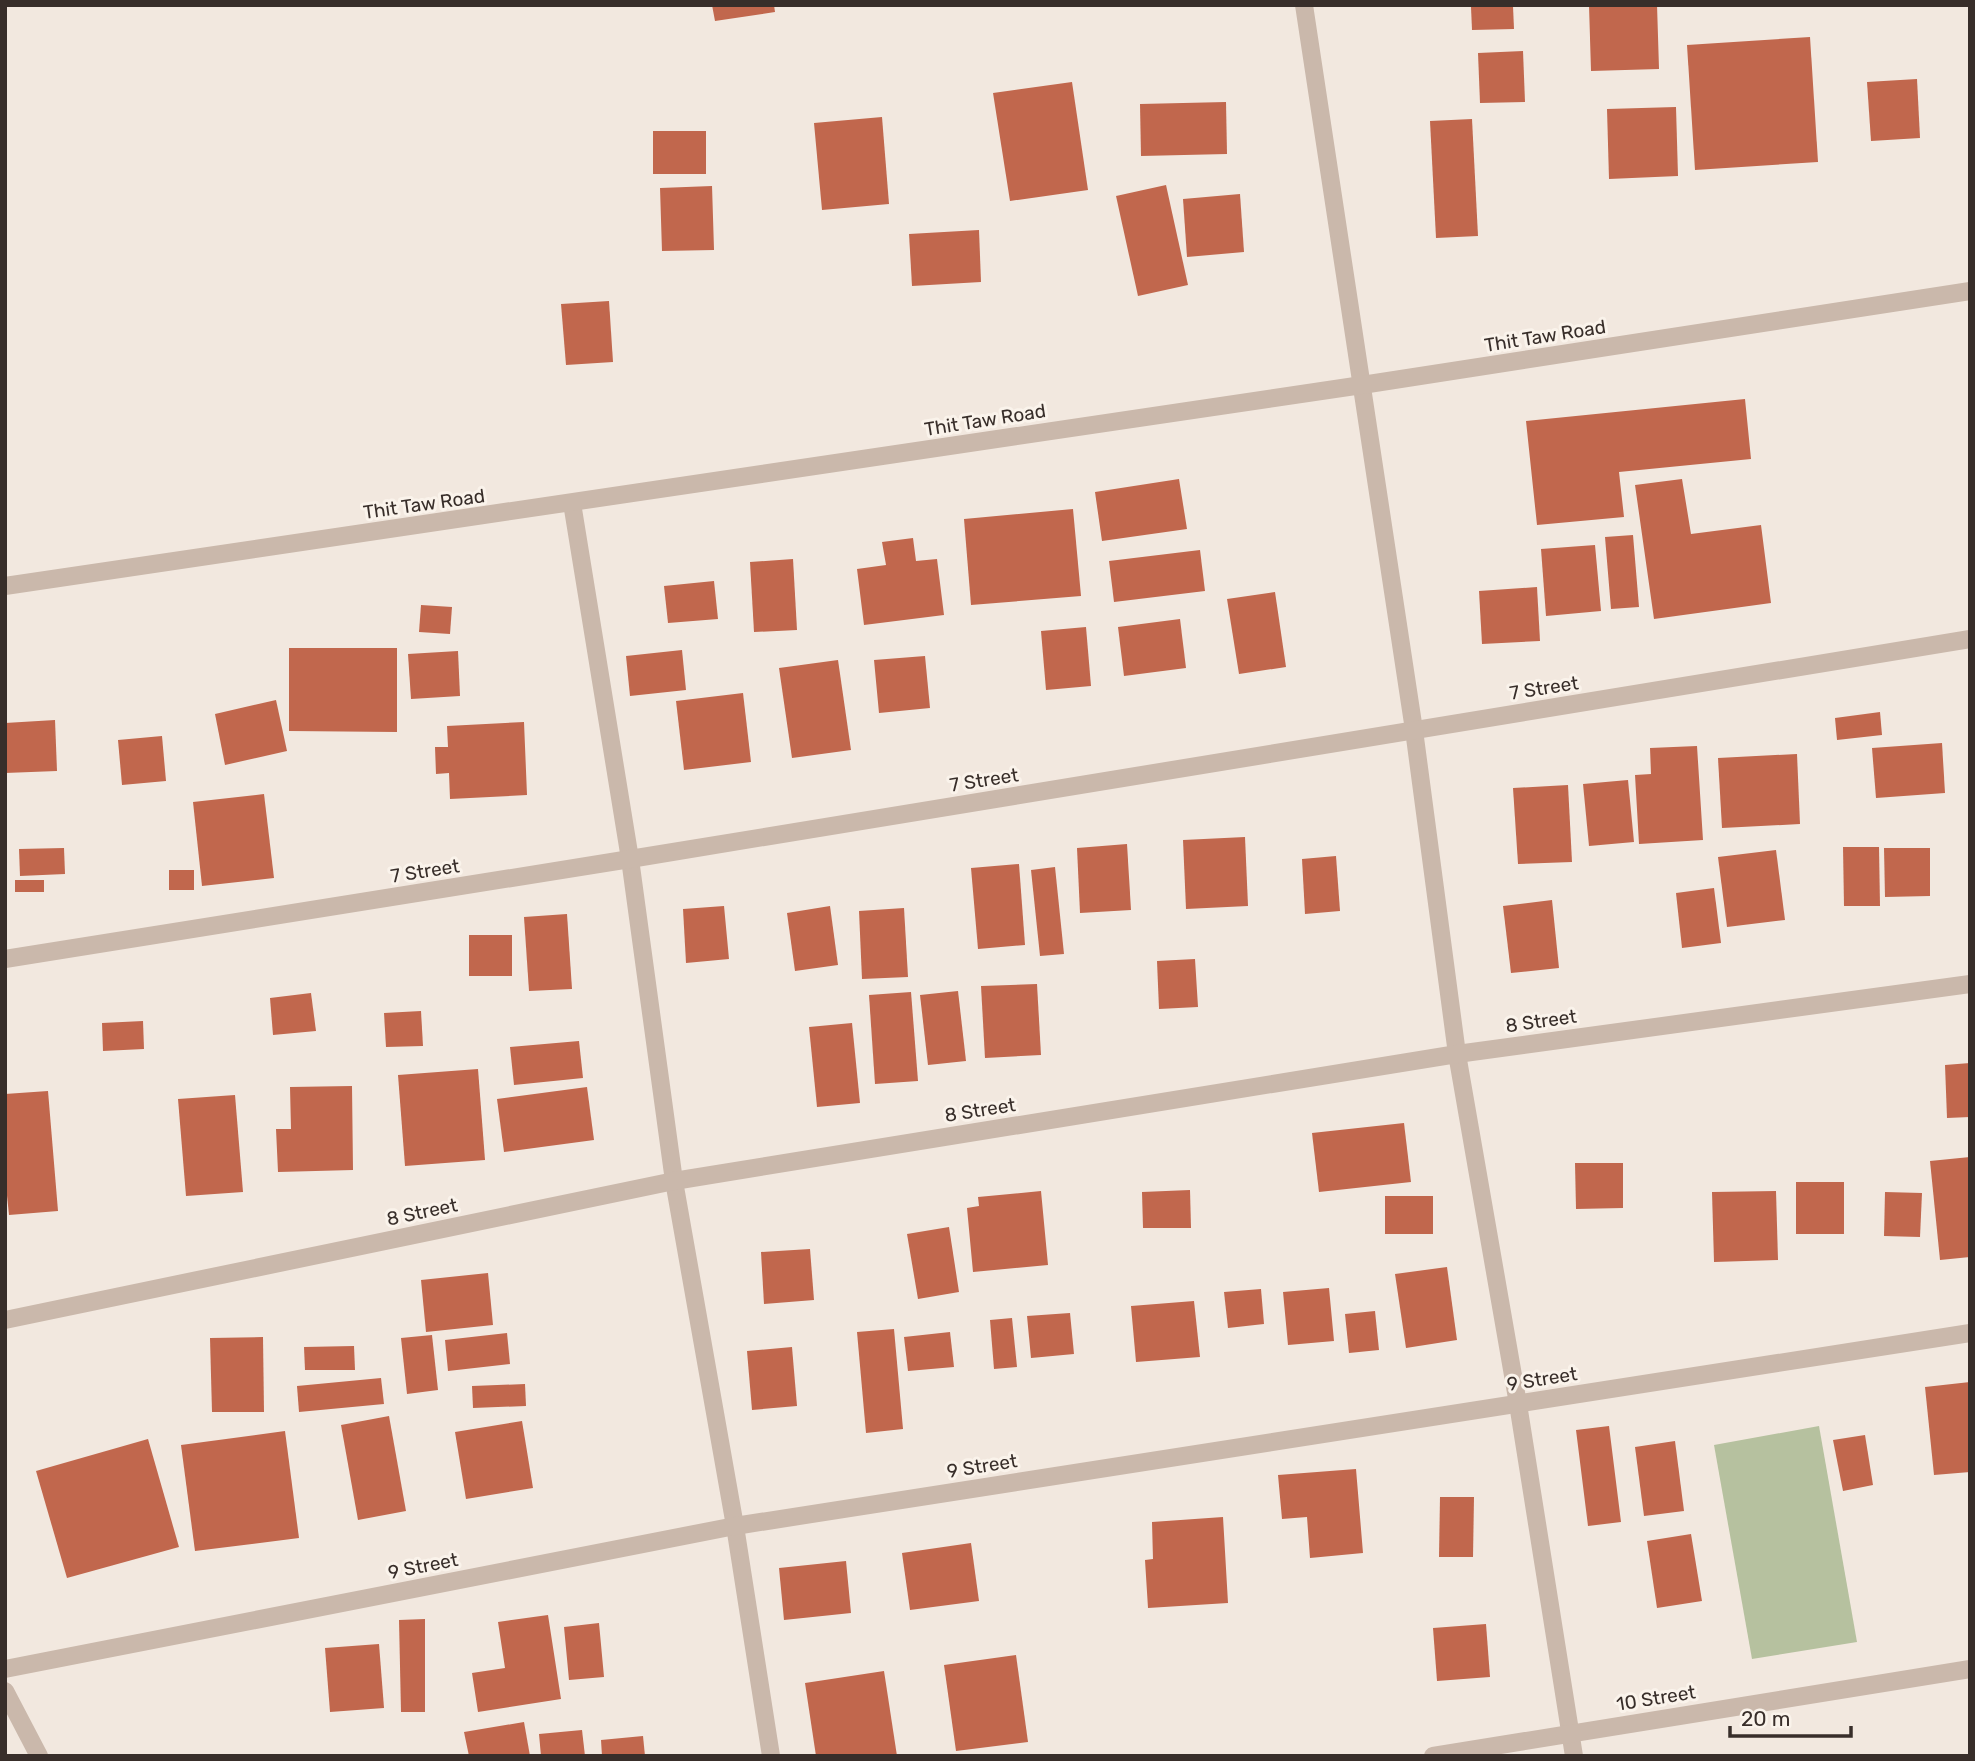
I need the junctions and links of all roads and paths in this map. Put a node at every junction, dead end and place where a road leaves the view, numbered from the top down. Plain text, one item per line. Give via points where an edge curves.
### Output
1 (1304, 5) edge
2 (1970, 291) edge
3 (1362, 385) junction
4 (572, 503) junction
5 (5, 586) edge
6 (1970, 639) edge
7 (1414, 730) junction
8 (630, 859) junction
9 (5, 958) edge
10 (1970, 984) edge
11 (1457, 1054) junction
12 (674, 1181) junction
13 (5, 1321) edge
14 (1970, 1333) edge
15 (1518, 1404) junction
16 (736, 1526) junction
17 (5, 1669) edge
18 (1970, 1669) edge
19 (5, 1691) edge
20 (1570, 1734) junction
21 (39, 1756) edge
22 (772, 1756) edge
23 (1433, 1756) edge
24 (1574, 1756) edge

1 - 3 street
2 - 3 street, Thit Taw Road
3 - 4 street, Thit Taw Road
3 - 7 street
4 - 5 street, Thit Taw Road
4 - 8 street
6 - 7 street, 7 Street
7 - 8 street, 7 Street
7 - 11 street
8 - 9 street, 7 Street
8 - 12 street
10 - 11 street, 8 Street
11 - 12 street, 8 Street
11 - 15 street
12 - 13 street, 8 Street
12 - 16 street
14 - 15 street, 9 Street
15 - 16 street, 9 Street
15 - 20 street
16 - 17 street, 9 Street
16 - 22 street
18 - 20 street, 10 Street
19 - 21 street
20 - 23 street, 10 Street
20 - 24 street

